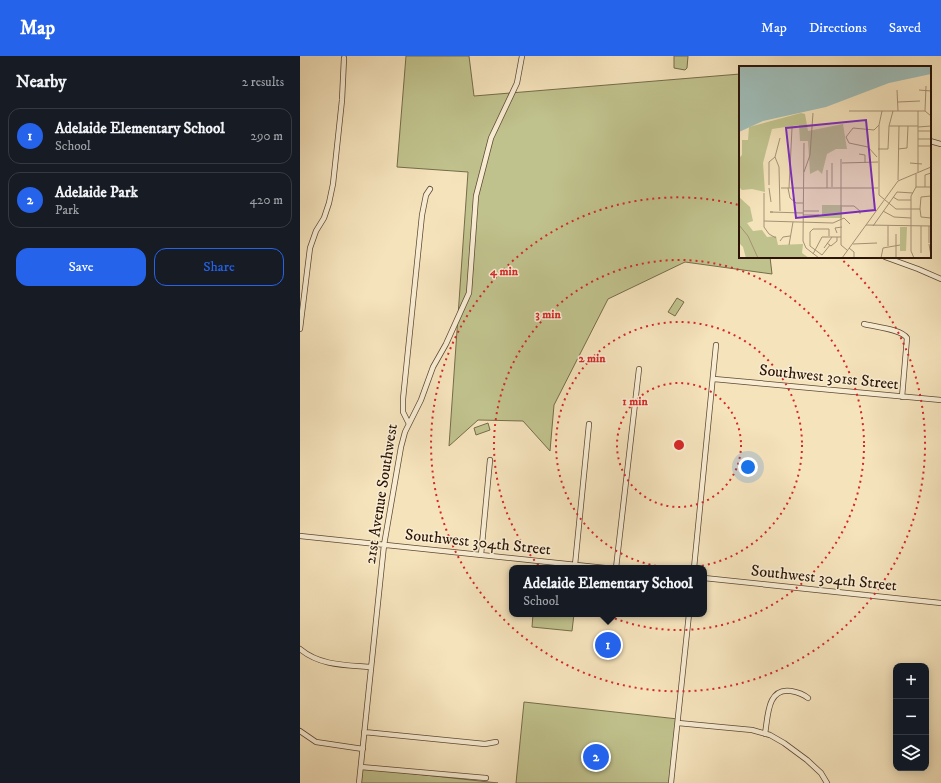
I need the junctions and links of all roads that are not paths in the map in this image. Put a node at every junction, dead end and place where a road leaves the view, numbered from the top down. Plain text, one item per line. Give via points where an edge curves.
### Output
1 (522, 56) edge
2 (344, 58) dead end
3 (931, 141) edge
4 (941, 144) edge
5 (430, 189) dead end
6 (888, 258) edge
7 (941, 279) edge
8 (864, 324) dead end
9 (300, 330) edge
10 (716, 346) dead end
11 (639, 369) dead end
12 (714, 379) junction
13 (902, 397) junction
14 (941, 400) edge
15 (409, 424) junction
16 (589, 424) dead end
17 (490, 460) dead end
18 (300, 536) edge
19 (384, 545) junction
20 (480, 555) junction
21 (575, 565) joint
22 (616, 565) edge
23 (694, 565) edge
24 (707, 578) edge
25 (941, 603) edge
26 (689, 617) edge
27 (300, 649) edge
28 (371, 667) junction
29 (808, 698) dead end
30 (678, 723) junction
31 (300, 731) edge
32 (364, 732) junction
33 (765, 734) junction
34 (496, 742) dead end
35 (362, 749) junction
36 (361, 767) junction
37 (486, 778) dead end
38 (359, 783) edge
39 (671, 783) edge
40 (826, 783) edge

1 - 15 street via 517,82 490,138 476,196 469,292
2 - 9 street via 334,184 324,218 310,248
3 - 4 street
5 - 15 street, 21st Avenue Southwest via 426,195 422,215 404,392 403,412
6 - 7 street
8 - 13 street via 898,332 907,338
10 - 12 street
11 - 22 street
12 - 13 street, Southwest 301st Street
12 - 23 street
13 - 14 street, Southwest 301st Street
15 - 19 street, 21st Avenue Southwest via 401,447
16 - 21 street
17 - 20 street
18 - 19 street, Southwest 304th Street
19 - 20 street, Southwest 304th Street
19 - 28 street, 21st Avenue Southwest
20 - 21 street, Southwest 304th Street
24 - 25 street, Southwest 304th Street
26 - 30 street
27 - 28 street via 323,662
28 - 32 street, 21st Avenue Southwest
29 - 33 street via 801,693 788,690 773,696
30 - 33 street via 752,730
30 - 39 street
31 - 35 street via 316,742
32 - 34 street via 485,744
32 - 35 street, 21st Avenue Southwest
33 - 40 street via 784,743 807,760 821,773
35 - 36 street, 21st Avenue Southwest
36 - 37 street
36 - 38 street, 21st Avenue Southwest

